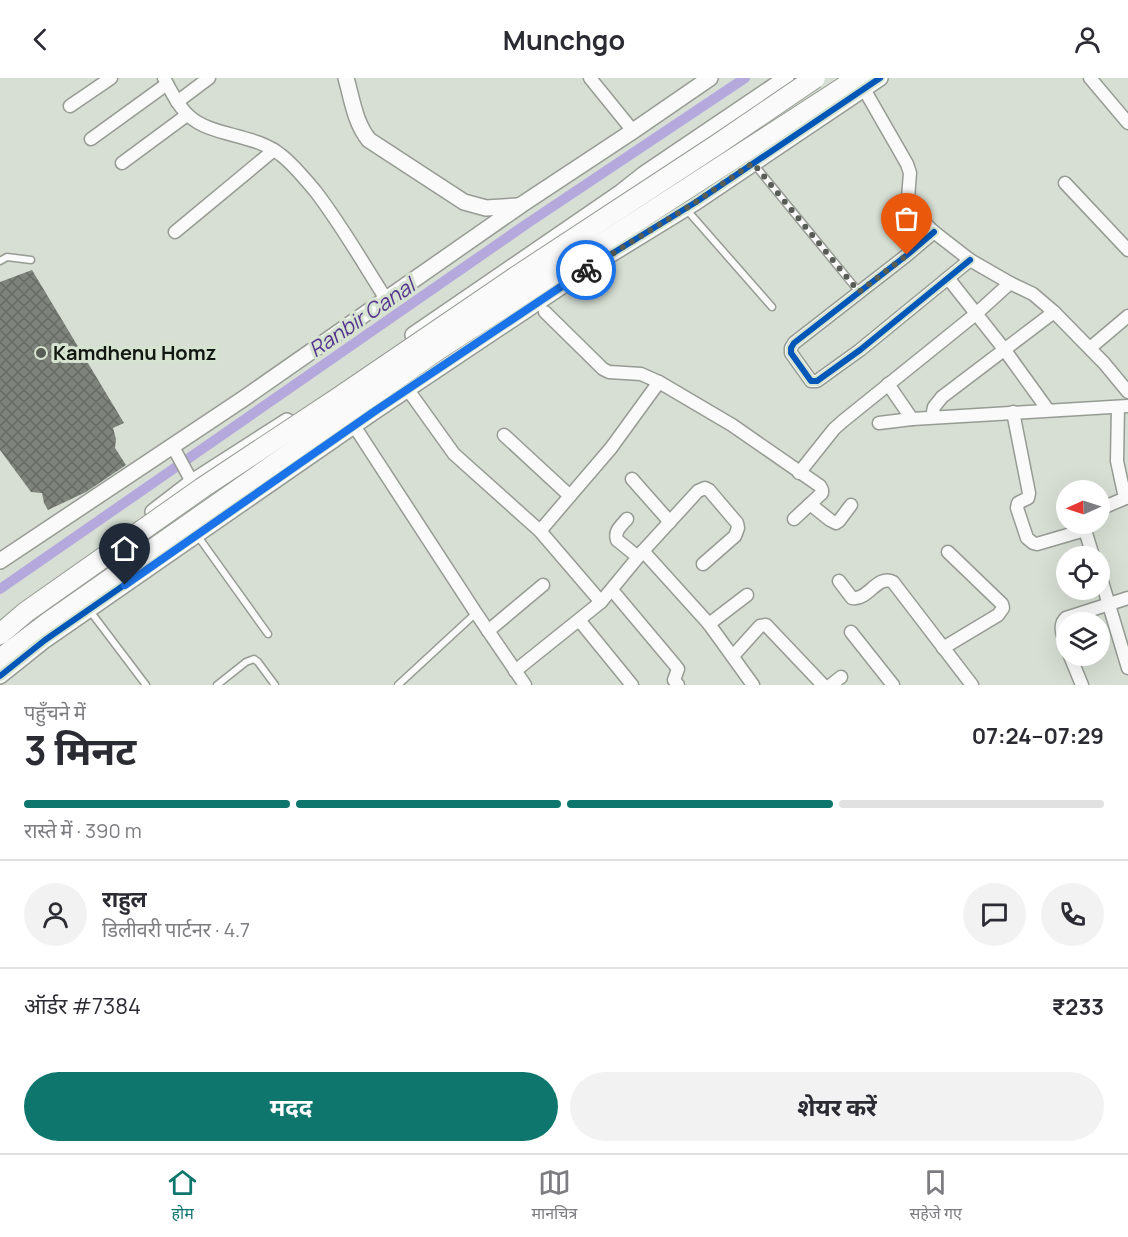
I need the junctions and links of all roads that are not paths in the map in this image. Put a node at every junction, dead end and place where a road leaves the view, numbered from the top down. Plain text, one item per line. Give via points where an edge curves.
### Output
1 (111, 78) edge
2 (209, 78) edge
3 (346, 78) edge
4 (590, 78) edge
5 (786, 78) edge
6 (815, 78) edge
7 (880, 78) edge
8 (1089, 78) edge
9 (165, 81) edge
10 (700, 81) edge
11 (861, 83) edge
12 (177, 102) junction
13 (70, 106) dead end
14 (187, 115) junction
15 (1128, 123) edge
16 (633, 131) junction
17 (91, 139) dead end
18 (274, 150) junction
19 (122, 163) dead end
20 (753, 163) junction
21 (1065, 183) dead end
22 (521, 205) junction
23 (686, 208) junction
24 (934, 231) junction
25 (176, 232) dead end
26 (1128, 250) edge
27 (31, 260) dead end
28 (970, 260) junction
29 (0, 261) edge
30 (948, 278) junction
31 (1010, 283) junction
32 (859, 292) junction
33 (386, 299) junction
34 (772, 307) dead end
35 (545, 312) dead end
36 (1054, 312) junction
37 (977, 313) junction
38 (1128, 316) edge
39 (1004, 348) junction
40 (1090, 348) junction
41 (659, 382) junction
42 (888, 384) junction
43 (333, 391) junction
44 (1128, 392) edge
45 (411, 394) dead end
46 (1123, 406) edge
47 (1048, 410) junction
48 (1013, 412) junction
49 (932, 417) junction
50 (912, 419) junction
51 (879, 423) dead end
52 (355, 426) junction
53 (504, 435) dead end
54 (174, 449) junction
55 (799, 473) junction
56 (191, 479) junction
57 (632, 479) dead end
58 (570, 496) junction
59 (1126, 498) edge
60 (810, 504) junction
61 (852, 505) dead end
62 (1110, 505) edge
63 (627, 519) dead end
64 (794, 519) dead end
65 (670, 522) junction
66 (540, 531) junction
67 (197, 534) junction
68 (1065, 534) edge
69 (948, 552) dead end
70 (641, 554) junction
71 (0, 561) edge
72 (703, 564) dead end
73 (839, 581) dead end
74 (543, 585) dead end
75 (612, 590) junction
76 (747, 596) dead end
77 (1128, 598) edge
78 (1108, 600) edge
79 (601, 602) junction
80 (1109, 604) junction
81 (89, 610) junction
82 (1084, 612) edge
83 (476, 613) junction
84 (579, 620) junction
85 (709, 624) junction
86 (0, 625) edge
87 (488, 631) junction
88 (851, 632) dead end
89 (0, 633) edge
90 (268, 634) dead end
91 (943, 648) junction
92 (733, 656) junction
93 (0, 659) edge
94 (1074, 666) edge
95 (1128, 668) edge
96 (515, 671) junction
97 (0, 676) edge
98 (842, 676) dead end
99 (146, 685) edge
100 (218, 685) edge
101 (275, 685) edge
102 (398, 685) edge
103 (525, 685) edge
104 (632, 685) edge
105 (678, 685) edge
106 (753, 685) edge
107 (823, 685) edge
108 (831, 685) edge
109 (893, 685) edge
110 (972, 685) edge
111 (1082, 685) edge

1 - 13 street
2 - 12 street
3 - 22 street via 358,123 369,140 464,202 486,208
4 - 16 street
5 - 43 street
6 - 89 highway, bridge via 202,488
7 - 11 street
8 - 15 street
9 - 12 street
9 - 17 street
10 - 16 street
11 - 20 street
11 - 24 street via 907,164 909,206
11 - 93 highway, bridge via 439,349
12 - 14 street
14 - 18 street via 208,127
14 - 19 street
16 - 22 street
18 - 25 street
18 - 33 street via 305,178 334,216
20 - 23 street
20 - 32 lane
21 - 26 street
22 - 33 street
23 - 34 lane
23 - 52 street via 592,266
24 - 28 street
24 - 32 street
27 - 29 lane via 7,257
28 - 30 street
28 - 31 street
30 - 32 street via 860,350 817,381 811,381 791,348
30 - 37 street
31 - 36 street via 1033,294
31 - 37 street
33 - 54 street
35 - 41 street via 603,369 642,374
36 - 39 street
36 - 40 street
37 - 39 street
37 - 42 street
38 - 40 street
39 - 47 street
39 - 49 street via 942,397
40 - 44 street
41 - 55 street via 732,425
41 - 58 street
42 - 50 street
42 - 55 street via 830,434
43 - 52 street
43 - 56 street
45 - 66 street via 454,453
46 - 47 street
46 - 59 street via 1117,461
47 - 48 street
48 - 49 street
48 - 68 street via 1029,493 1017,508 1027,538 1037,544
49 - 50 street
50 - 51 street
52 - 67 street
52 - 83 street
53 - 58 street
54 - 56 street
54 - 71 street
55 - 60 street via 822,490
56 - 86 street
57 - 65 street
58 - 66 street
59 - 62 street
60 - 61 street via 836,523
60 - 64 street
63 - 70 street via 617,531 617,540
65 - 70 street
65 - 72 street via 705,488 737,523 735,536
66 - 79 street
67 - 81 street
67 - 90 lane
69 - 91 street via 1003,608 998,615
70 - 75 street
70 - 85 street
73 - 91 street via 855,599 890,580
74 - 87 street
75 - 79 street
75 - 105 street via 678,669 674,680
76 - 85 street
77 - 80 street
78 - 80 street
79 - 84 street
80 - 82 street
80 - 95 street
81 - 97 street
81 - 99 lane
83 - 87 street
83 - 102 lane
84 - 96 street
84 - 104 street
85 - 92 street
87 - 96 street
88 - 109 street
91 - 110 street
92 - 106 street
92 - 107 street via 760,626 766,625
94 - 111 street
96 - 103 street
98 - 108 street
100 - 101 lane via 254,659

